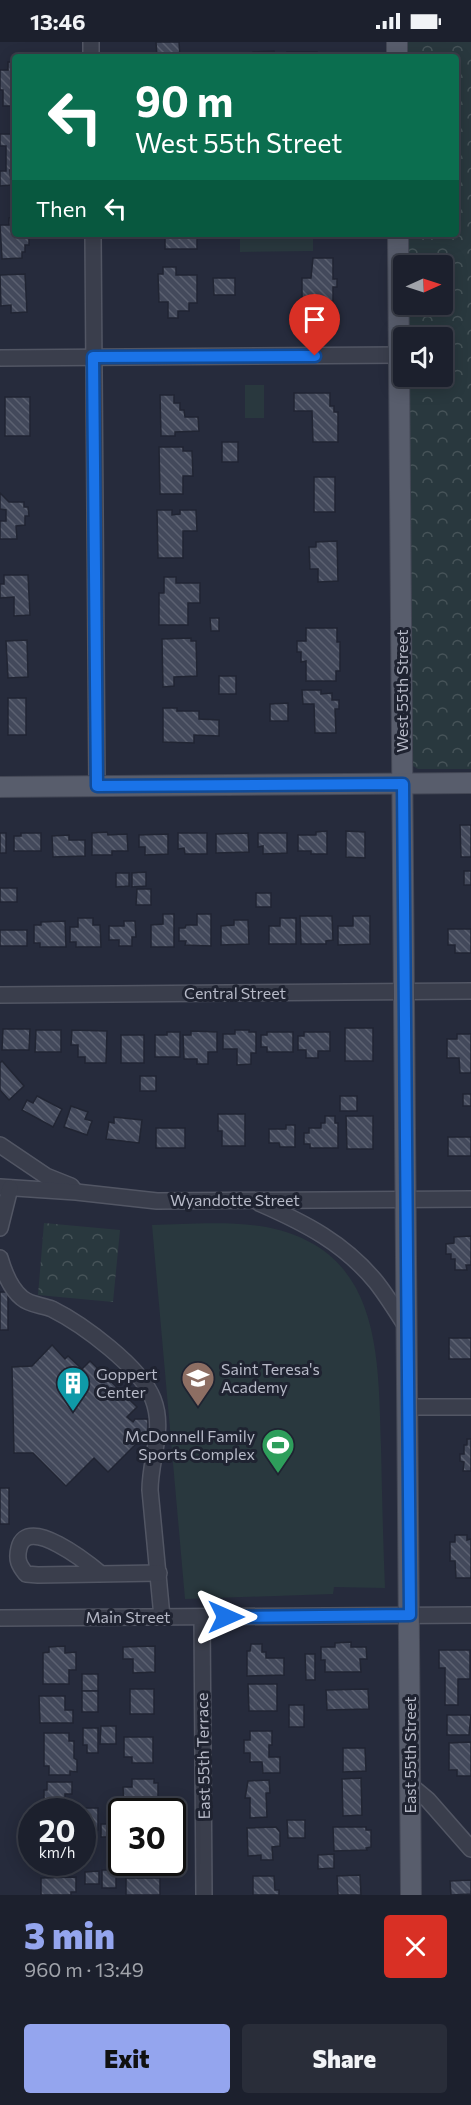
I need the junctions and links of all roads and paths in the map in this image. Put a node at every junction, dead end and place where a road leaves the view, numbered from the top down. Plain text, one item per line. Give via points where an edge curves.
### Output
1 (93, 237) edge
2 (399, 237) edge
3 (400, 327) edge
4 (393, 355) edge
5 (93, 357) junction
6 (0, 358) edge
7 (400, 387) edge
8 (471, 783) edge
9 (403, 784) junction
10 (97, 786) junction
11 (0, 787) edge
12 (471, 991) edge
13 (404, 992) junction
14 (0, 995) edge
15 (0, 1145) edge
16 (5, 1188) edge
17 (76, 1192) junction
18 (471, 1199) edge
19 (254, 1200) junction
20 (406, 1200) junction
21 (0, 1228) edge
22 (0, 1258) edge
23 (407, 1328) junction
24 (408, 1407) junction
25 (471, 1407) edge
26 (159, 1573) junction
27 (101, 1574) junction
28 (410, 1615) junction
29 (471, 1615) edge
30 (162, 1617) junction
31 (202, 1617) junction
32 (0, 1618) edge
33 (410, 1785) junction
34 (471, 1849) edge
35 (204, 1895) edge
36 (411, 1895) edge

1 - 5 street
2 - 3 main road, West 55th Street
4 - 5 street
5 - 6 street
5 - 10 street
7 - 9 main road, West 55th Street
8 - 9 main road
9 - 10 main road
9 - 13 main road, West 55th Street
10 - 11 main road
12 - 13 street, Central Street
13 - 14 street, Central Street
13 - 20 main road, West 55th Street
15 - 17 street
16 - 17 street, Wyandotte Street
16 - 21 street
17 - 19 street, Wyandotte Street via 157,1201
18 - 20 street, Wyandotte Street
19 - 20 street, Wyandotte Street
19 - 23 street via 304,1222 343,1248 376,1281
20 - 23 main road, West 55th Street
22 - 26 street via 19,1296 50,1308 91,1332 142,1378 153,1399 158,1434 150,1490
23 - 24 main road, West 55th Street
24 - 25 street
24 - 28 main road, West 55th Street
26 - 27 street
26 - 30 street
27 - 27 street via 26,1574 17,1556 20,1543 37,1537 52,1540
28 - 29 street, Main Street
28 - 31 street, Main Street
28 - 33 main road, East 55th Street
30 - 31 street, Main Street
30 - 32 street, Main Street
31 - 35 street, East 55th Terrace
33 - 34 street
33 - 36 main road, East 55th Street

